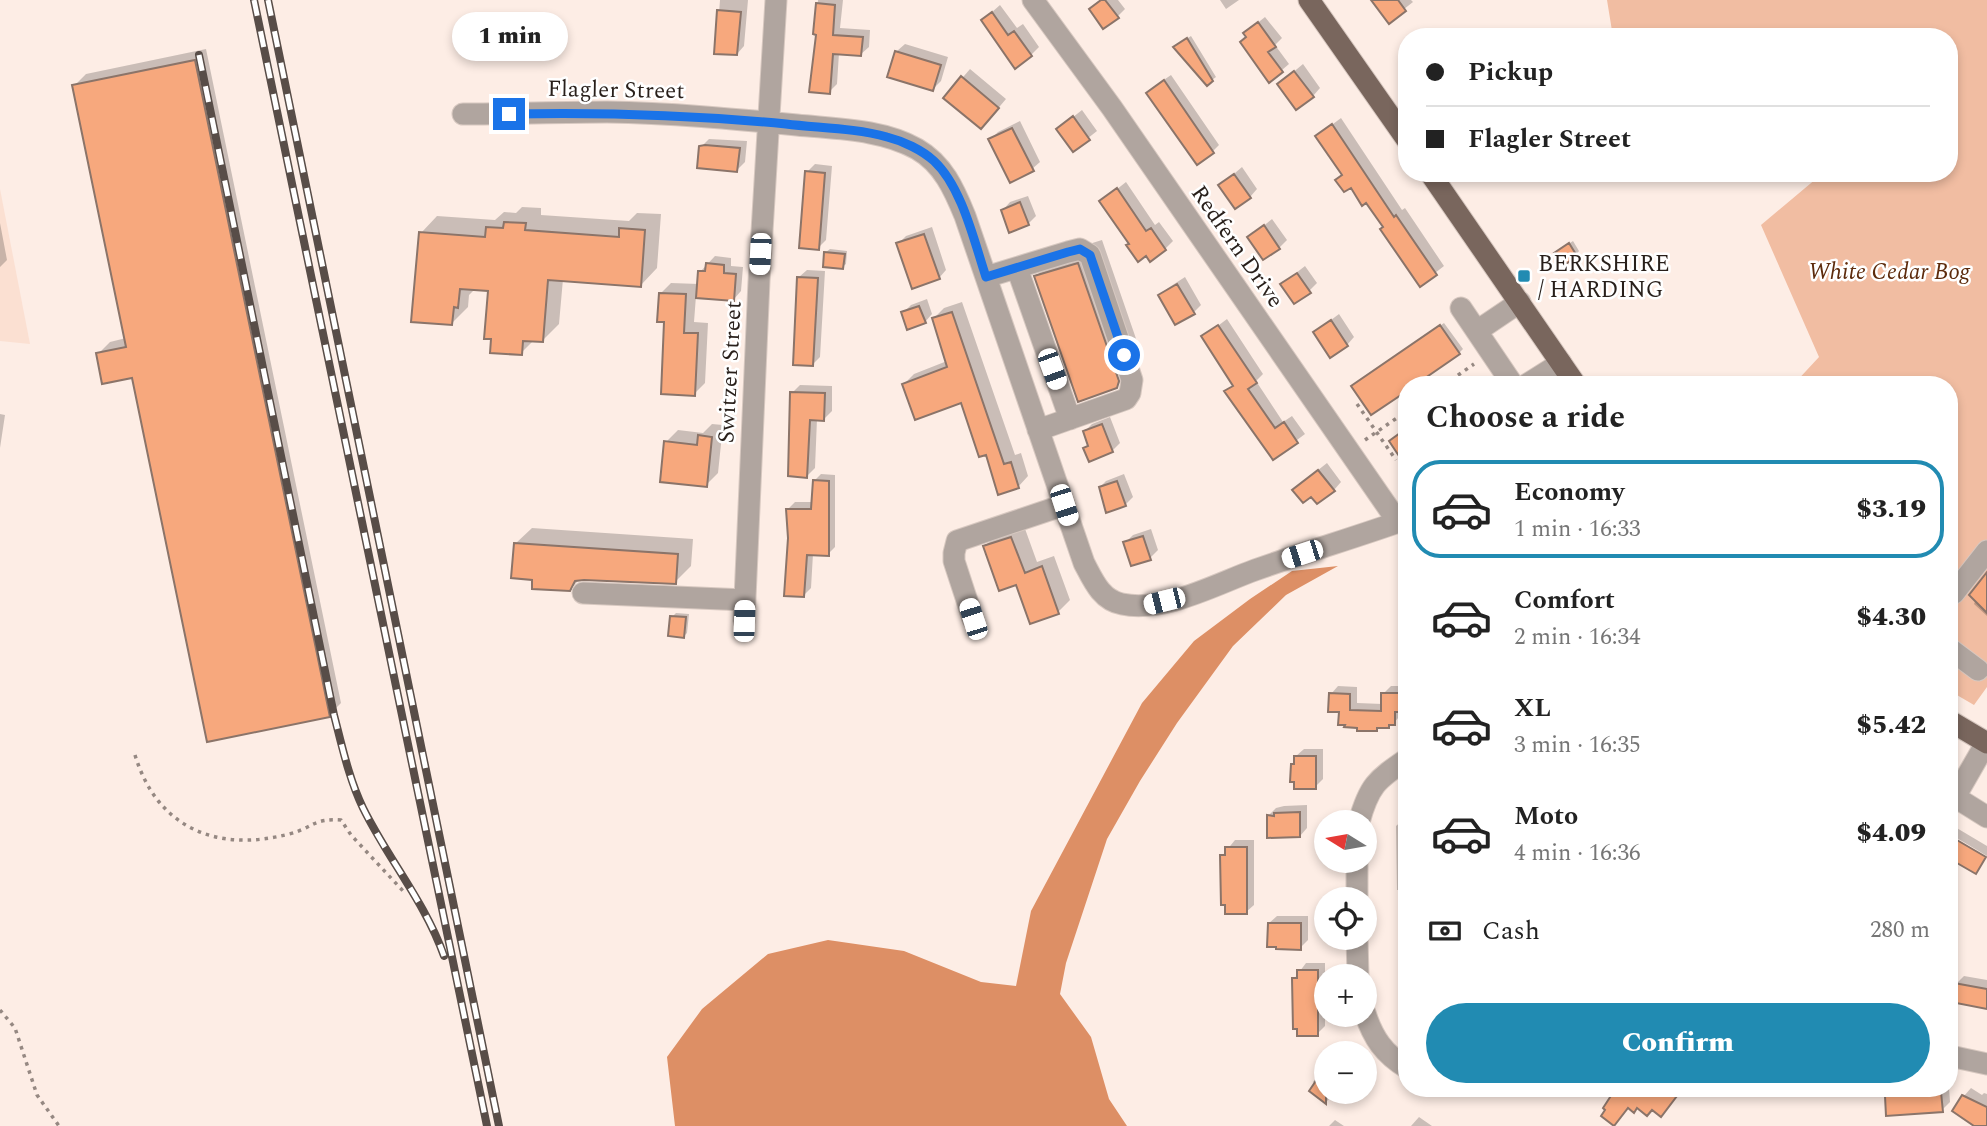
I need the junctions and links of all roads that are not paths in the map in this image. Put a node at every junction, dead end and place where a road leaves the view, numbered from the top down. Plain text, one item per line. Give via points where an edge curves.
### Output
1 (776, 0) edge
2 (1033, 0) edge
3 (1309, 0) edge
4 (463, 114) dead end
5 (767, 122) junction
6 (1398, 127) edge
7 (1436, 182) edge
8 (1017, 268) junction
9 (986, 277) junction
10 (1520, 302) junction
11 (1461, 308) dead end
12 (1477, 331) junction
13 (1561, 363) junction
14 (1507, 376) edge
15 (1540, 376) edge
16 (1570, 376) edge
17 (1070, 419) junction
18 (1038, 430) junction
19 (1064, 505) junction
20 (1398, 516) edge
21 (1398, 522) edge
22 (1987, 551) edge
23 (1958, 588) edge
24 (583, 593) dead end
25 (745, 600) junction
26 (973, 619) dead end
27 (744, 621) dead end
28 (1958, 655) edge
29 (1978, 670) dead end
30 (1958, 726) edge
31 (1987, 743) edge
32 (1398, 765) edge
33 (1958, 792) edge
34 (1958, 799) edge
35 (1363, 810) edge
36 (1987, 817) edge
37 (1371, 1027) edge
38 (1958, 1058) edge
39 (1398, 1062) edge
40 (1987, 1064) edge

1 - 5 street, Switzer Street
2 - 20 street, Redfern Drive
3 - 6 main road
4 - 5 street, Flagler Street via 608,112
5 - 9 street, Flagler Street via 876,135 916,148 935,162 951,184
5 - 25 street, Switzer Street
7 - 10 main road
8 - 9 street
8 - 17 street
8 - 17 street via 1080,249 1090,255 1132,380 1126,399
9 - 18 street, Flagler Street
10 - 12 street
10 - 13 main road
11 - 12 street
12 - 14 street
13 - 15 street
13 - 16 main road
17 - 18 street
18 - 19 street, Flagler Street
19 - 21 street, Flagler Street via 1100,593 1119,604 1143,607
19 - 26 street via 957,541 954,561
22 - 23 street
24 - 25 street
25 - 27 street, Switzer Street
28 - 29 street
30 - 31 main road
31 - 33 street
32 - 35 street via 1379,778
34 - 36 street
37 - 39 street via 1379,1045
38 - 40 street

